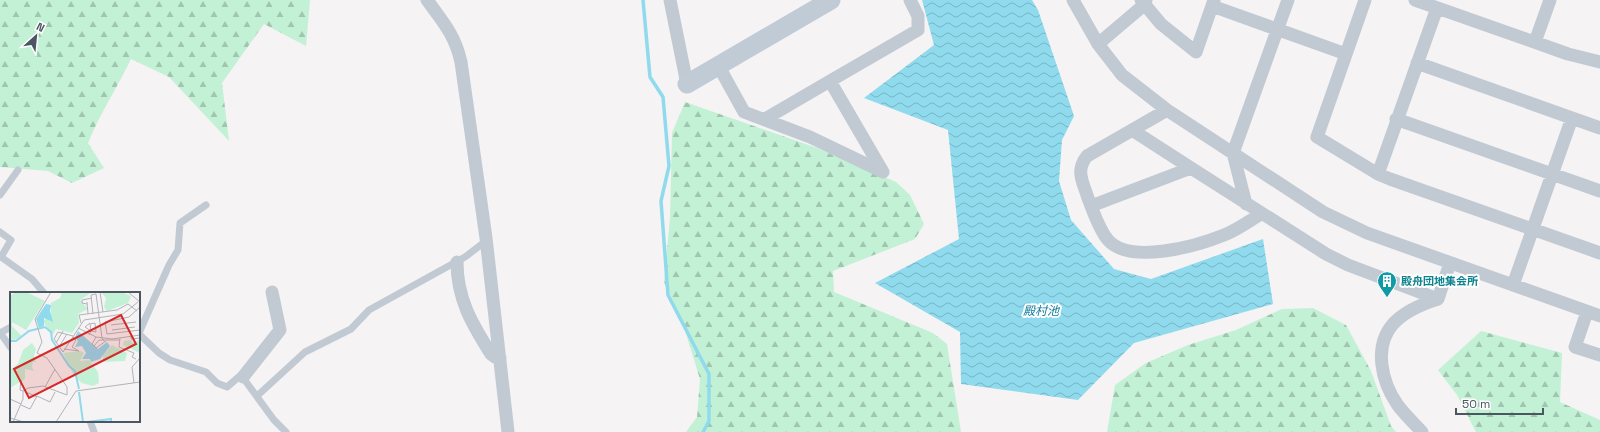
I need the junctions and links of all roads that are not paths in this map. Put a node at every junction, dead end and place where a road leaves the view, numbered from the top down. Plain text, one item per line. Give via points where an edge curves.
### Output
1 (427, 0) edge
2 (831, 0) edge
3 (910, 0) edge
4 (1073, 0) edge
5 (1288, 0) edge
6 (1365, 0) edge
7 (1416, 0) edge
8 (1550, 0) edge
9 (674, 2) edge
10 (1143, 2) edge
11 (1213, 3) edge
12 (1437, 8) junction
13 (1277, 29) junction
14 (1535, 42) junction
15 (1098, 44) junction
16 (1346, 54) junction
17 (1600, 62) edge
18 (1416, 63) junction
19 (718, 66) junction
20 (830, 81) junction
21 (687, 84) joint
22 (1167, 110) junction
23 (1572, 118) junction
24 (765, 119) junction
25 (1396, 119) junction
26 (1600, 128) edge
27 (1132, 130) junction
28 (1233, 153) junction
29 (1191, 168) junction
30 (18, 170) dead end
31 (1378, 174) junction
32 (1553, 174) junction
33 (1600, 191) edge
34 (0, 195) edge
35 (1246, 204) junction
36 (206, 205) dead end
37 (1091, 206) junction
38 (1262, 214) junction
39 (1533, 229) junction
40 (0, 232) edge
41 (486, 244) junction
42 (1600, 253) edge
43 (457, 262) junction
44 (1450, 263) junction
45 (1513, 285) junction
46 (43, 292) edge
47 (272, 292) dead end
48 (1438, 299) junction
49 (1587, 312) junction
50 (1600, 316) edge
51 (10, 328) edge
52 (140, 331) edge
53 (0, 333) edge
54 (140, 334) edge
55 (10, 347) edge
56 (1600, 355) edge
57 (500, 358) junction
58 (243, 377) junction
59 (257, 396) junction
60 (90, 422) edge
61 (94, 432) edge
62 (286, 432) edge
63 (508, 432) edge
64 (1422, 432) edge

1 - 41 street via 457,44
2 - 19 street
3 - 20 street via 918,16 918,30
4 - 15 street
5 - 13 street
6 - 16 street
7 - 12 street
8 - 14 street
9 - 21 street
10 - 11 street via 1161,24 1196,52
10 - 15 street
11 - 13 street
12 - 14 street
12 - 18 street
13 - 16 street
13 - 28 street
14 - 17 street
15 - 22 street via 1122,75
16 - 31 street via 1317,137
18 - 23 street
18 - 25 street
19 - 21 street
19 - 24 street via 744,112
20 - 24 street
20 - 24 street via 883,172 810,137
22 - 27 street
22 - 28 street
23 - 26 street
23 - 32 street
25 - 31 street
25 - 32 street
27 - 29 street
27 - 37 street via 1087,156 1083,161 1080,173
28 - 35 street
28 - 44 street via 1347,225
29 - 35 street
29 - 37 street
30 - 34 lane
31 - 39 street
32 - 33 street
32 - 39 street
35 - 38 street
36 - 52 lane via 180,223 178,250
37 - 38 street via 1107,239 1127,250 1141,253 1191,246 1218,237
38 - 48 street via 1305,242 1348,265
39 - 42 street
39 - 45 street
40 - 46 lane via 11,240 1,257 32,279
41 - 43 lane via 482,244
41 - 57 street
43 - 57 street via 458,286 469,316 491,354
43 - 59 lane via 369,310 351,329 305,352
44 - 45 street
44 - 48 street
45 - 49 street
47 - 58 street via 280,330
48 - 64 street via 1406,314 1393,324 1386,336 1381,354 1384,375 1391,394
49 - 50 street
49 - 56 street via 1575,347
51 - 53 lane
53 - 55 lane
54 - 58 lane via 170,360 206,372 222,386 227,387 241,375
57 - 63 street
58 - 59 lane
59 - 62 lane
60 - 61 lane

